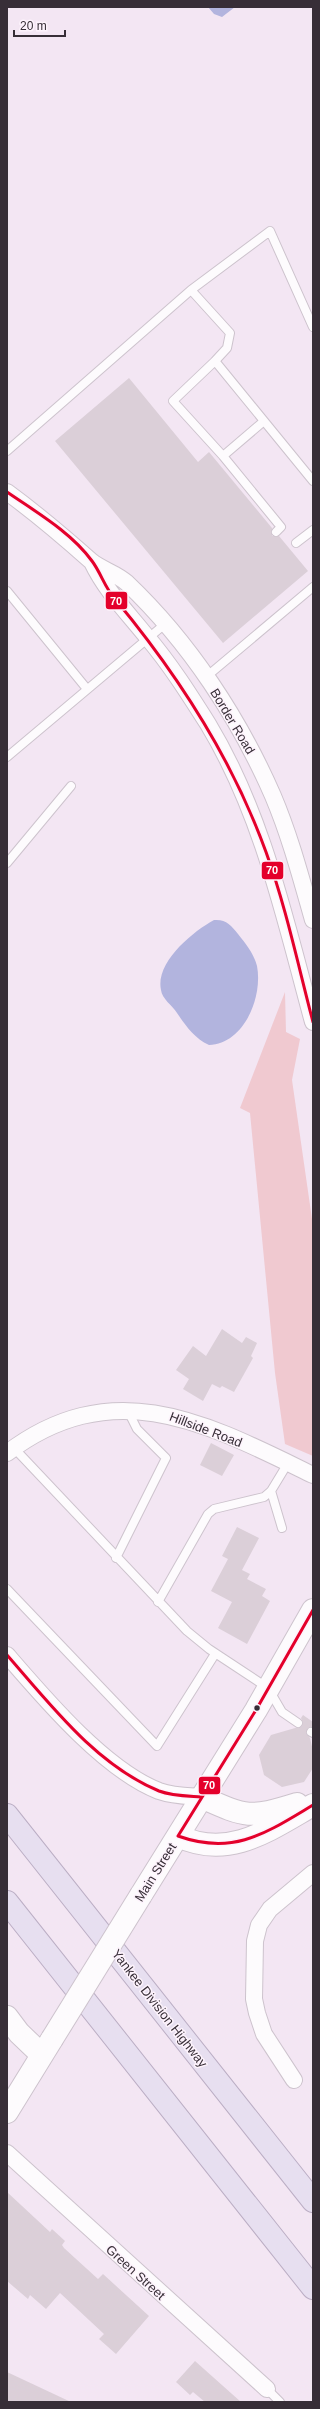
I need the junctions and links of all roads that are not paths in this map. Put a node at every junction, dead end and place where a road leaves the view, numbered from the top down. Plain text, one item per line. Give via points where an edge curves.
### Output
1 (191, 290) junction
2 (313, 327) edge
3 (215, 361) junction
4 (264, 421) junction
5 (7, 450) edge
6 (223, 456) junction
7 (313, 481) edge
8 (7, 492) edge
9 (313, 530) edge
10 (276, 532) dead end
11 (296, 543) dead end
12 (92, 562) junction
13 (313, 587) edge
14 (7, 591) edge
15 (164, 624) junction
16 (148, 638) junction
17 (206, 677) junction
18 (87, 689) junction
19 (7, 756) edge
20 (71, 786) dead end
21 (7, 862) edge
22 (313, 920) edge
23 (313, 1022) edge
24 (128, 1411) junction
25 (10, 1450) edge
26 (288, 1463) junction
27 (313, 1475) edge
28 (271, 1491) junction
29 (282, 1528) dead end
30 (116, 1558) junction
31 (7, 1590) edge
32 (158, 1602) junction
33 (310, 1624) edge
34 (215, 1654) junction
35 (7, 1655) edge
36 (268, 1688) junction
37 (298, 1723) dead end
38 (201, 1797) junction
39 (313, 1799) edge
40 (313, 1804) edge
41 (7, 1815) edge
42 (178, 1836) junction
43 (313, 1874) edge
44 (7, 1902) edge
45 (7, 2017) edge
46 (47, 2047) junction
47 (294, 2080) dead end
48 (9, 2104) edge
49 (7, 2153) edge
50 (313, 2201) edge
51 (313, 2288) edge
52 (267, 2389) joint
53 (280, 2402) edge

1 - 2 lane via 270,231
1 - 3 lane via 230,334 227,348
1 - 5 lane
3 - 4 lane
3 - 6 lane via 173,401
4 - 6 lane
4 - 7 lane
6 - 10 lane via 281,527
8 - 12 street, Border Road via 52,525
9 - 11 lane
12 - 15 street, Border Road via 126,582
12 - 16 street, Border Road via 107,589
13 - 17 lane
14 - 18 lane
15 - 16 lane
15 - 17 street, Border Road
16 - 18 lane
16 - 23 street, Border Road via 209,725 241,789 267,854
17 - 22 street, Border Road via 244,738 273,797 298,865
18 - 19 lane
20 - 21 lane
24 - 25 street, Hillside Road via 93,1414 67,1420 36,1434
24 - 26 street, Hillside Road via 164,1413 188,1420
24 - 30 lane via 137,1429 166,1458
25 - 30 lane
26 - 27 street, Hillside Road
26 - 28 lane
28 - 29 lane
28 - 32 lane via 264,1497 214,1509 208,1514
30 - 32 lane
31 - 34 lane via 158,1746
32 - 34 lane via 194,1638
33 - 36 main road, Main Street
34 - 36 lane
35 - 38 street via 72,1727 133,1777 159,1791
36 - 37 lane via 282,1712
36 - 38 main road, Main Street
38 - 39 main road via 237,1813 251,1815
38 - 42 main road, Main Street
40 - 42 main road via 270,1830 228,1844 208,1846
41 - 50 highway, Yankee Division Highway
42 - 46 main road, Main Street, bridge
43 - 47 street via 270,1909 259,1925 255,1941 254,1999 257,2013 264,2034
44 - 51 highway
45 - 46 main road via 19,2033
46 - 48 main road, Main Street
49 - 52 street, Green Street
52 - 53 lane

